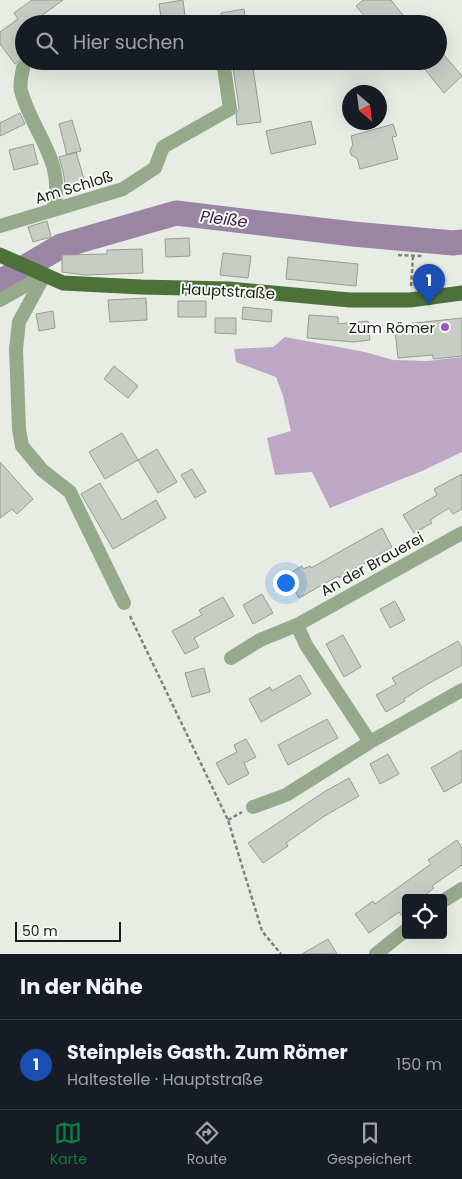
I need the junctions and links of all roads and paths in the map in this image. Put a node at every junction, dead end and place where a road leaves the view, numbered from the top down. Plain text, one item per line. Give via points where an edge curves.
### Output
1 (23, 70) edge
2 (224, 70) edge
3 (53, 210) junction
4 (0, 226) edge
5 (398, 255) dead end
6 (5, 256) edge
7 (414, 256) junction
8 (423, 256) dead end
9 (40, 273) junction
10 (462, 293) edge
11 (0, 300) edge
12 (410, 300) junction
13 (462, 533) edge
14 (124, 603) joint
15 (298, 624) junction
16 (232, 658) dead end
17 (462, 690) edge
18 (370, 742) junction
19 (253, 807) dead end
20 (462, 889) edge
21 (447, 898) edge
22 (402, 935) edge
23 (391, 949) edge
24 (280, 954) edge
25 (376, 954) edge

1 - 3 street via 20,89 55,169 57,196
2 - 3 street, Am Schloß via 230,109 163,147 155,168 123,189
3 - 4 street, Am Schloß
5 - 7 path
6 - 9 main road, Hauptstraße
7 - 8 path
7 - 12 path
9 - 11 street
9 - 12 main road, Hauptstraße via 63,283 229,289 350,300
9 - 14 street via 19,322 16,349 22,446 42,470 70,492
10 - 12 main road, Hauptstraße
13 - 15 street, An der Brauerei
14 - 24 path via 228,820 262,930
15 - 16 street, An der Brauerei via 260,640
15 - 18 street via 306,645
17 - 18 street
18 - 19 street via 286,795
20 - 21 street
22 - 23 street
23 - 25 street

